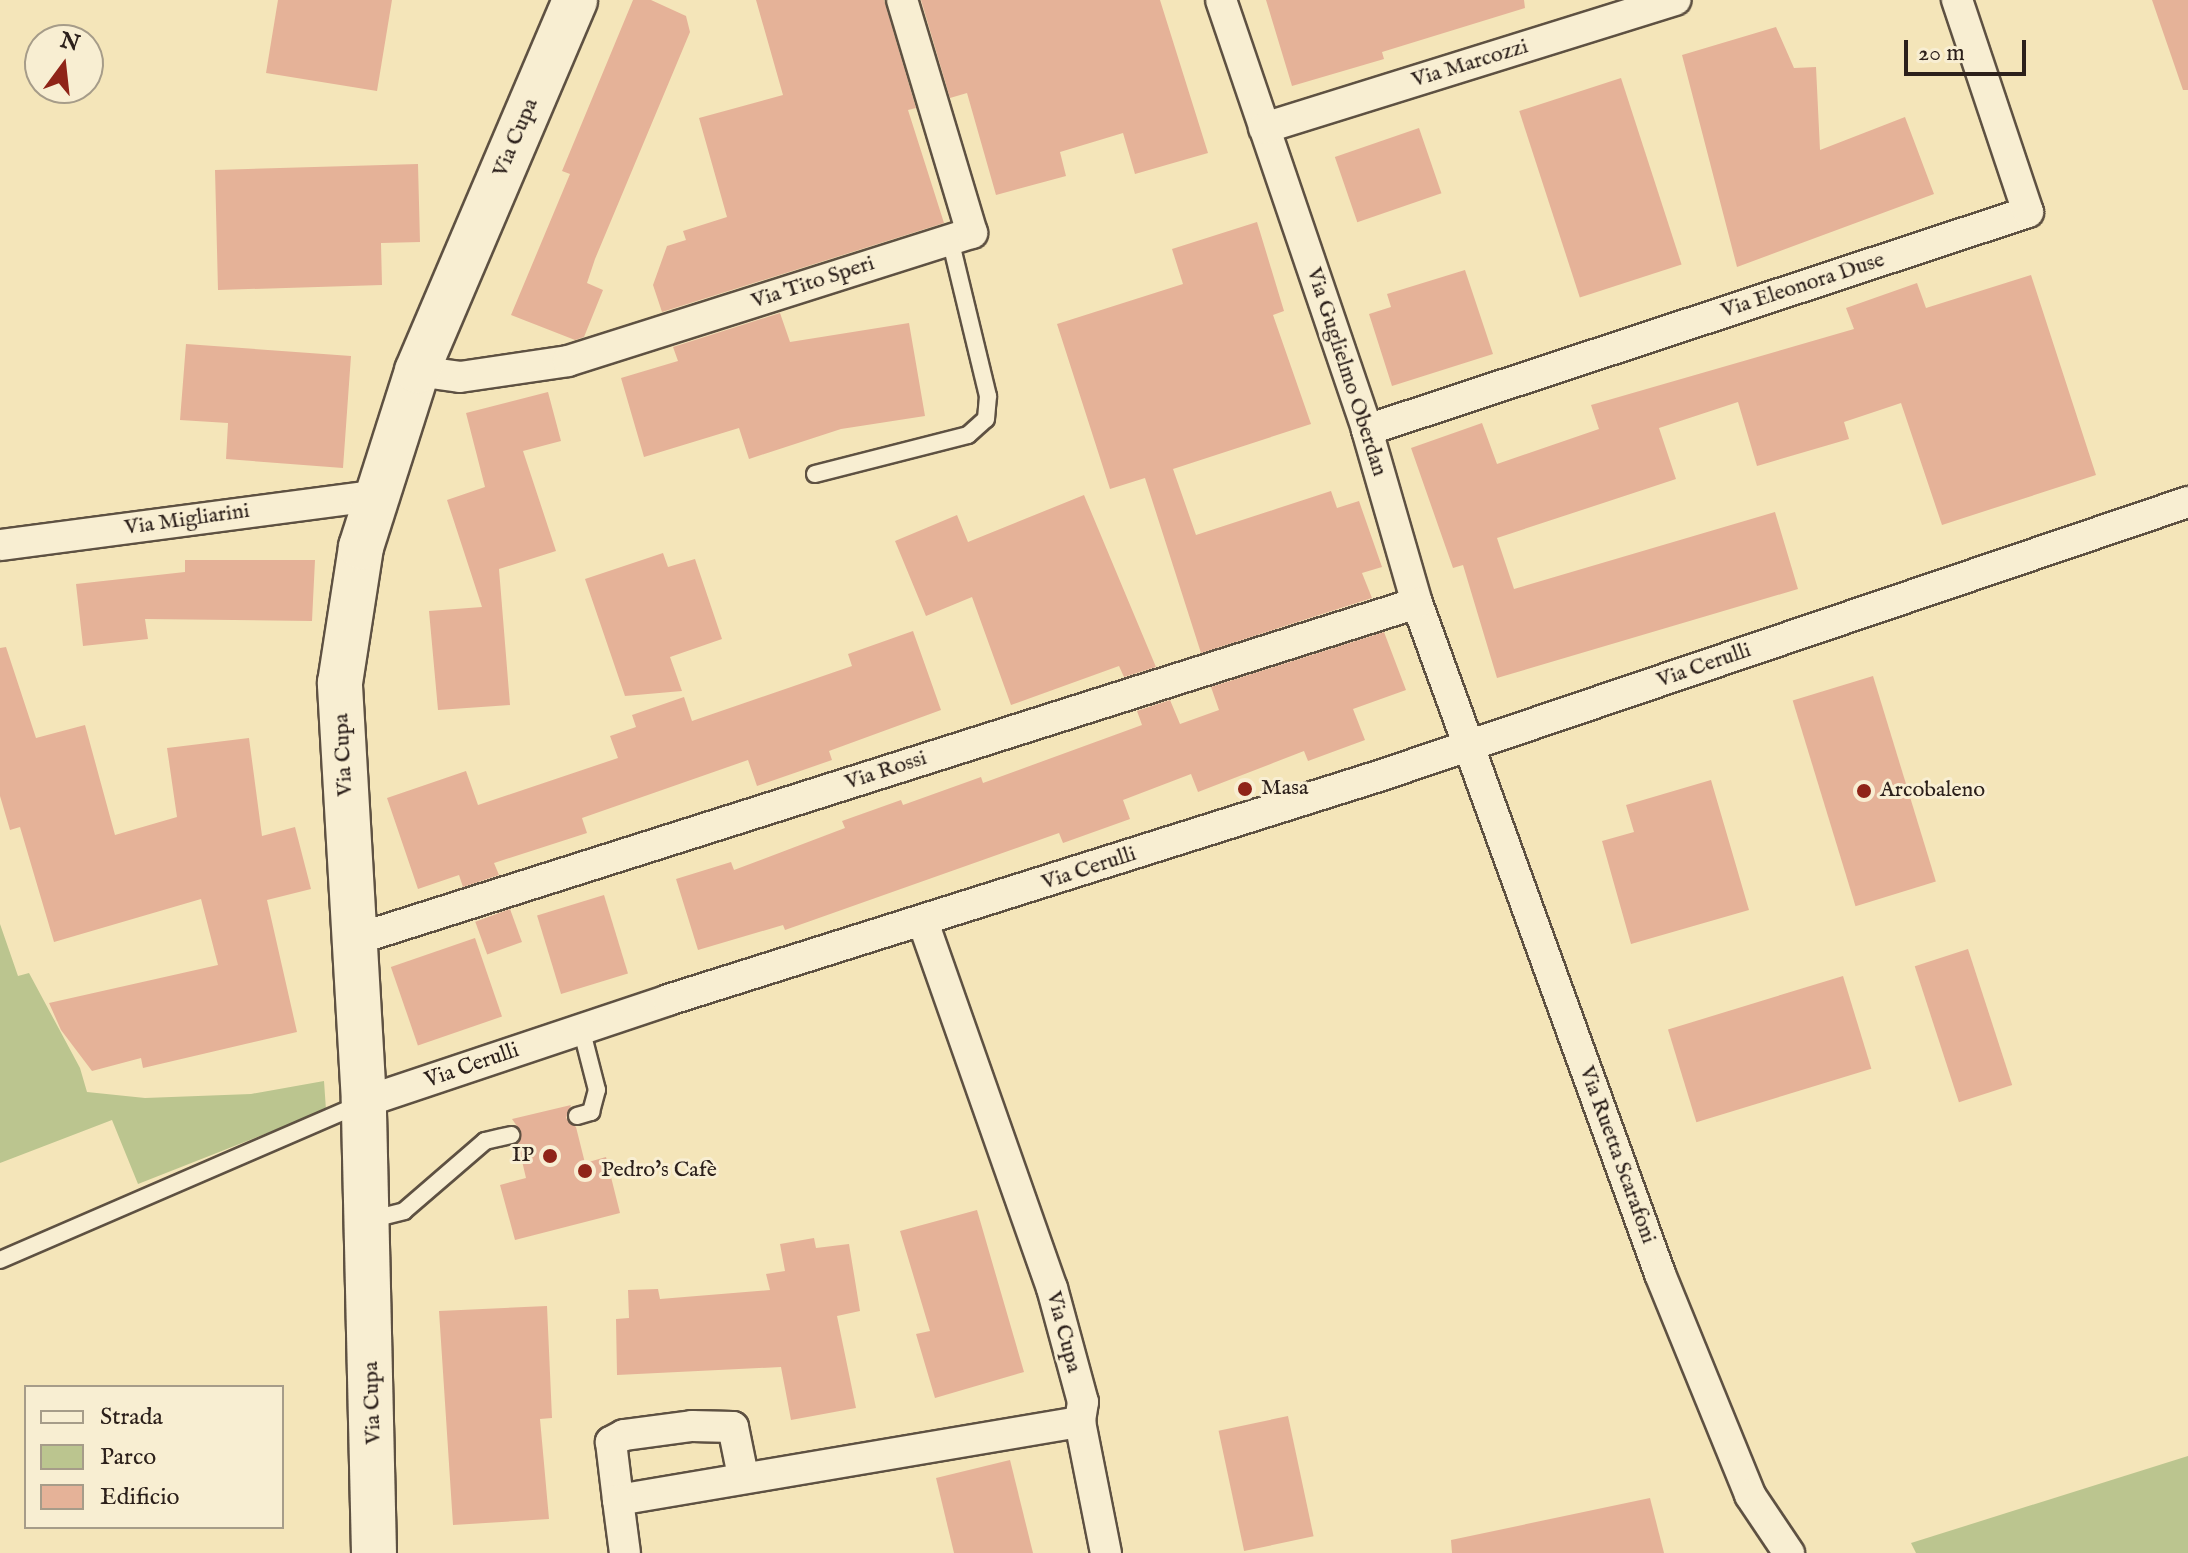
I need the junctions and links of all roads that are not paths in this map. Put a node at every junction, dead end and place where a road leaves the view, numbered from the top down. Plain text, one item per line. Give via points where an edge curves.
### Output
1 (575, 0) edge
2 (902, 0) edge
3 (1221, 0) edge
4 (1676, 0) edge
5 (1957, 0) edge
6 (1645, 5) edge
7 (1264, 128) junction
8 (950, 239) junction
9 (417, 371) junction
10 (1367, 430) junction
11 (815, 474) dead end
12 (374, 496) junction
13 (2188, 502) edge
14 (0, 545) edge
15 (1417, 603) junction
16 (1469, 746) junction
17 (923, 922) junction
18 (354, 940) junction
19 (581, 1028) junction
20 (364, 1102) junction
21 (577, 1116) dead end
22 (511, 1135) dead end
23 (364, 1221) junction
24 (0, 1260) edge
25 (1080, 1422) junction
26 (743, 1476) junction
27 (618, 1500) junction
28 (374, 1553) edge
29 (625, 1553) edge
30 (1106, 1553) edge
31 (1789, 1553) edge

1 - 9 street, Via Cupa
2 - 8 street via 972,233
3 - 7 street, Via Guglielmo Oberdan
4 - 6 street, Via Marcozzi
5 - 10 street, Via Eleonora Duse via 2028,212
6 - 7 street, Via Marcozzi
7 - 10 street, Via Guglielmo Oberdan
8 - 9 street, Via Tito Speri via 568,361 460,377
8 - 11 lane via 988,396 986,419 968,435
9 - 12 street, Via Cupa
10 - 15 street, Via Guglielmo Oberdan
12 - 14 street, Via Migliarini
12 - 18 street, Via Cupa via 340,683
13 - 16 street, Via Cerulli
15 - 16 street, Via Guglielmo Oberdan
15 - 18 street, Via Rossi
16 - 17 street, Via Cerulli
16 - 31 street, Via Ruetta Scarafoni via 1660,1274 1750,1495
17 - 19 street, Via Cerulli
17 - 25 street, Via Cupa via 1052,1288 1083,1402
18 - 20 street, Via Cupa
19 - 20 street, Via Cerulli
19 - 21 lane via 597,1090 591,1112
20 - 23 street, Via Cupa
20 - 24 lane, Via Cerulli
22 - 23 lane via 485,1141 404,1211
23 - 28 street, Via Cupa
25 - 26 street
25 - 30 street
26 - 27 street
26 - 27 street via 733,1427 624,1435 611,1442
27 - 29 street

